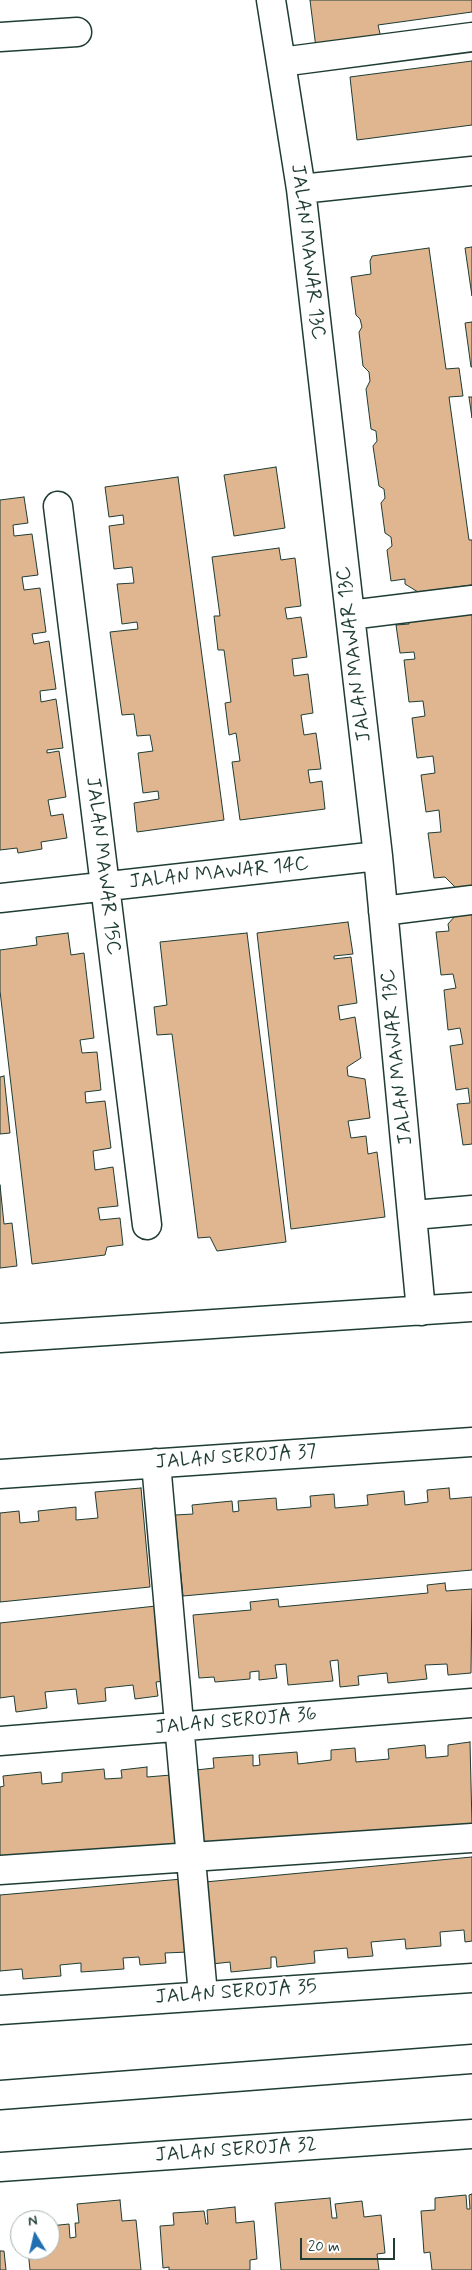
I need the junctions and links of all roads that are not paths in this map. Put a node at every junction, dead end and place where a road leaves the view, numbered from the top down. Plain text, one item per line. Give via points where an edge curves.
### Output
1 (271, 0) edge
2 (77, 32) dead end
3 (0, 37) edge
4 (472, 37) edge
5 (281, 62) junction
6 (472, 171) edge
7 (301, 189) junction
8 (58, 506) dead end
9 (472, 600) edge
10 (350, 615) junction
11 (378, 856) junction
12 (104, 887) junction
13 (0, 898) edge
14 (472, 900) edge
15 (383, 911) junction
16 (472, 1210) edge
17 (414, 1215) junction
18 (147, 1225) dead end
19 (472, 1307) edge
20 (422, 1311) junction
21 (0, 1338) edge
22 (472, 1442) edge
23 (156, 1463) junction
24 (0, 1474) edge
25 (472, 1703) edge
26 (179, 1726) junction
27 (0, 1741) edge
28 (472, 1838) edge
29 (191, 1857) junction
30 (0, 1870) edge
31 (472, 1978) edge
32 (203, 1995) junction
33 (0, 2010) edge
34 (472, 2059) edge
35 (0, 2095) edge
36 (472, 2134) edge
37 (0, 2168) edge

1 - 5 street, JALAN MAWAR 13C
2 - 3 street
4 - 5 street
5 - 7 street, JALAN MAWAR 13C
6 - 7 street
7 - 10 street, JALAN MAWAR 13C
8 - 12 street, JALAN MAWAR 15C
9 - 10 street
10 - 11 street, JALAN MAWAR 13C
11 - 12 street, JALAN MAWAR 14C
11 - 15 street, JALAN MAWAR 13C
12 - 13 street, JALAN MAWAR 14C
12 - 18 street, JALAN MAWAR 15C
14 - 15 street
15 - 17 street, JALAN MAWAR 13C
16 - 17 street
17 - 20 street, JALAN MAWAR 13C
19 - 20 street
20 - 21 street
22 - 23 street, JALAN SEROJA 37
23 - 24 street, JALAN SEROJA 37
23 - 26 street
25 - 26 street, JALAN SEROJA 36
26 - 27 street, JALAN SEROJA 36
26 - 29 street
28 - 29 street
29 - 30 street
29 - 32 street
31 - 32 street, JALAN SEROJA 35
32 - 33 street, JALAN SEROJA 35
34 - 35 street
36 - 37 street, JALAN SEROJA 32

